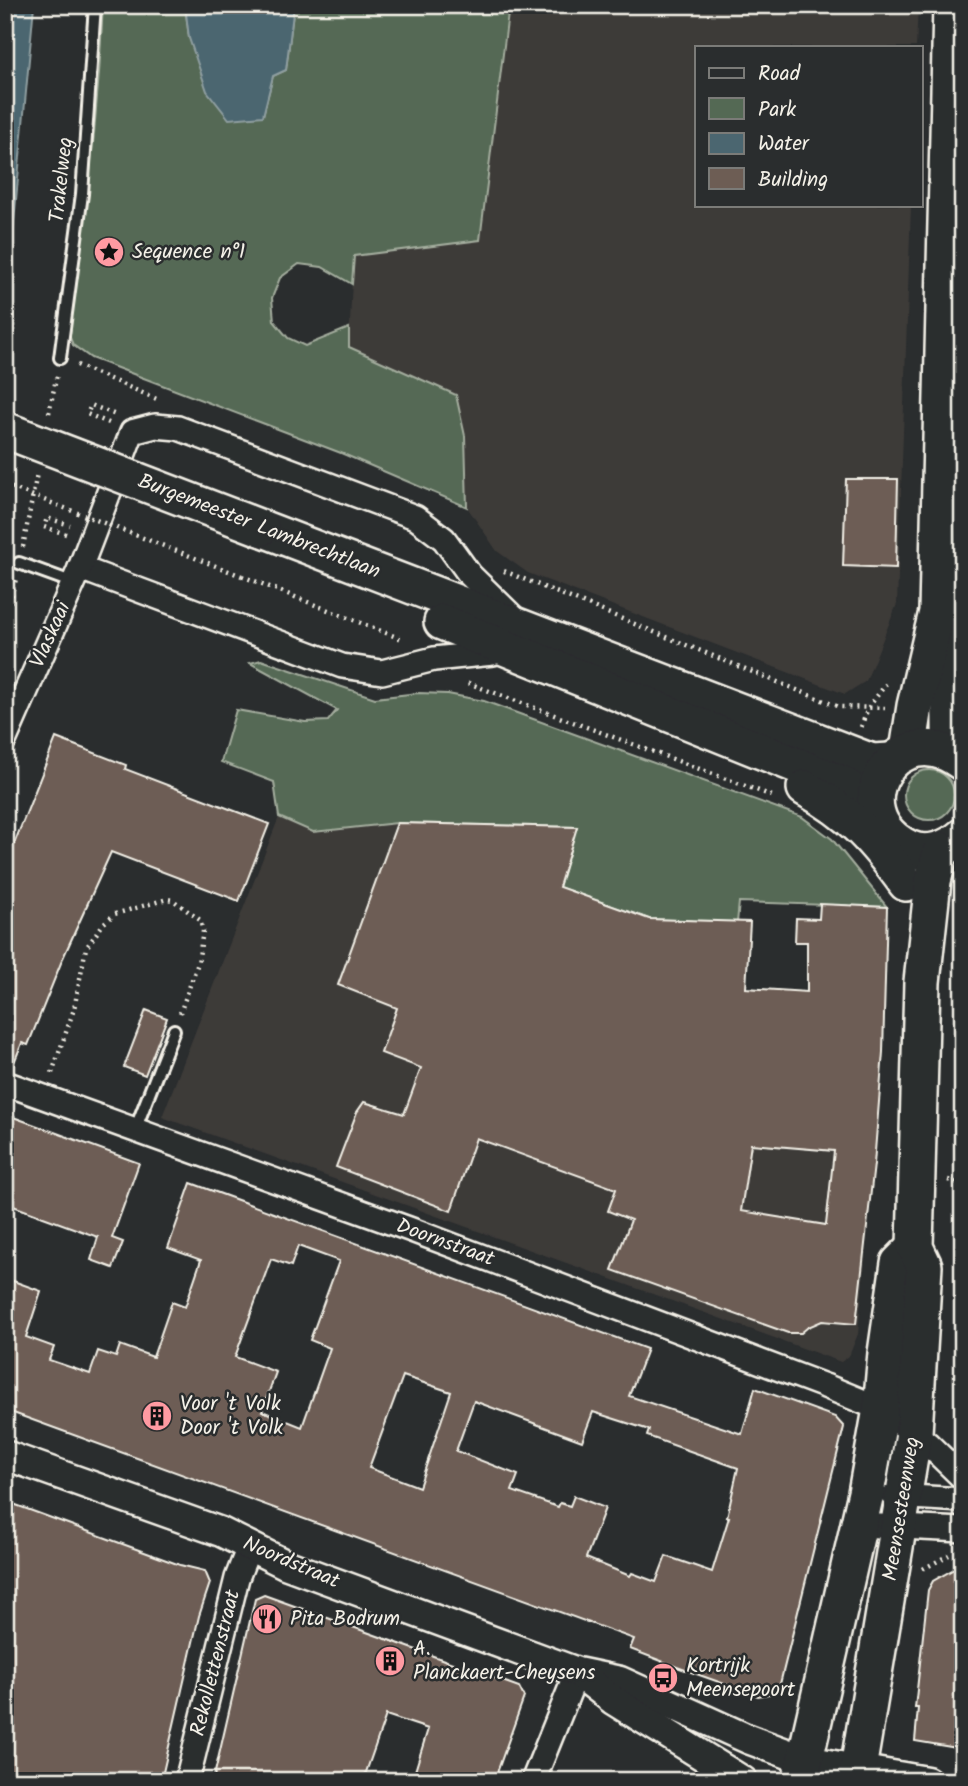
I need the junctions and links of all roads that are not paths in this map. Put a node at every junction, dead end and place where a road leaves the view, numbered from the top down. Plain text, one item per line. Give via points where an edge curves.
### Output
1 (95, 5) edge
2 (951, 5) edge
3 (60, 358) dead end
4 (178, 428) joint
5 (5, 430) edge
6 (5, 455) edge
7 (252, 551) junction
8 (19, 563) road end
9 (77, 576) junction
10 (937, 612) junction
11 (507, 634) junction
12 (5, 739) edge
13 (730, 740) junction
14 (899, 756) junction
15 (956, 758) edge
16 (874, 805) junction
17 (895, 841) junction
18 (952, 843) edge
19 (906, 883) junction
20 (922, 982) junction
21 (174, 1030) road end
22 (5, 1083) edge
23 (135, 1130) junction
24 (915, 1247) junction
25 (881, 1409) junction
26 (914, 1433) junction
27 (5, 1455) edge
28 (963, 1478) edge
29 (963, 1500) edge
30 (862, 1509) junction
31 (902, 1513) junction
32 (963, 1530) edge
33 (249, 1547) junction
34 (577, 1672) junction
35 (802, 1770) edge
36 (857, 1776) edge
37 (187, 1781) edge
38 (533, 1781) edge
39 (743, 1781) edge
40 (927, 1781) edge

1 - 3 lane, Trakelweg via 82,194
2 - 10 main road
4 - 9 street, Vlaskaai via 155,426 132,432
4 - 11 street, Burgemeester Lambrechtlaan via 415,517 444,539 470,576 512,615
5 - 7 main road, Burgemeester Lambrechtlaan, bridge
6 - 7 main road, Burgemeester Lambrechtlaan
7 - 11 main road, Burgemeester Lambrechtlaan
8 - 9 lane
9 - 11 street via 342,666 382,672 434,659 493,653
9 - 12 street, Vlaskaai
10 - 14 main road
10 - 15 main road via 949,674
11 - 13 main road, Burgemeester Lambrechtlaan
11 - 14 main road, Burgemeester Lambrechtlaan via 872,762
13 - 16 main road, Burgemeester Lambrechtlaan via 841,783
13 - 19 main road via 753,763 834,805 878,845
14 - 15 main road, Burgemeester Lambrechtlaan via 935,748
14 - 16 main road via 878,781
16 - 17 main road, Meensesteenweg via 880,824
17 - 18 main road via 924,852
17 - 19 main road, Meensesteenweg
18 - 20 main road, Meensesteenweg via 933,881
19 - 20 main road, Meensesteenweg
20 - 24 main road, Meensesteenweg
21 - 23 lane
22 - 23 street, Doornstraat
23 - 25 street, Doornstraat
24 - 25 main road, Meensesteenweg via 899,1263
24 - 26 main road, Meensesteenweg via 924,1266
25 - 26 street, Doornstraat
25 - 30 main road, Meensesteenweg
26 - 28 street, Doornstraat
26 - 31 main road, Meensesteenweg
27 - 33 street, Noordstraat via 221,1532
29 - 31 street
30 - 31 street
30 - 31 street
30 - 35 main road, Meensesteenweg
31 - 32 street
31 - 36 main road, Meensesteenweg
33 - 34 street, Noordstraat
33 - 37 street, Rekollettenstraat via 237,1578
34 - 35 street, Noordstraat via 620,1681 765,1746
34 - 38 street
34 - 39 street, Noordstraat via 613,1700
35 - 36 street, Noordstraat
36 - 40 street, Noordstraat

